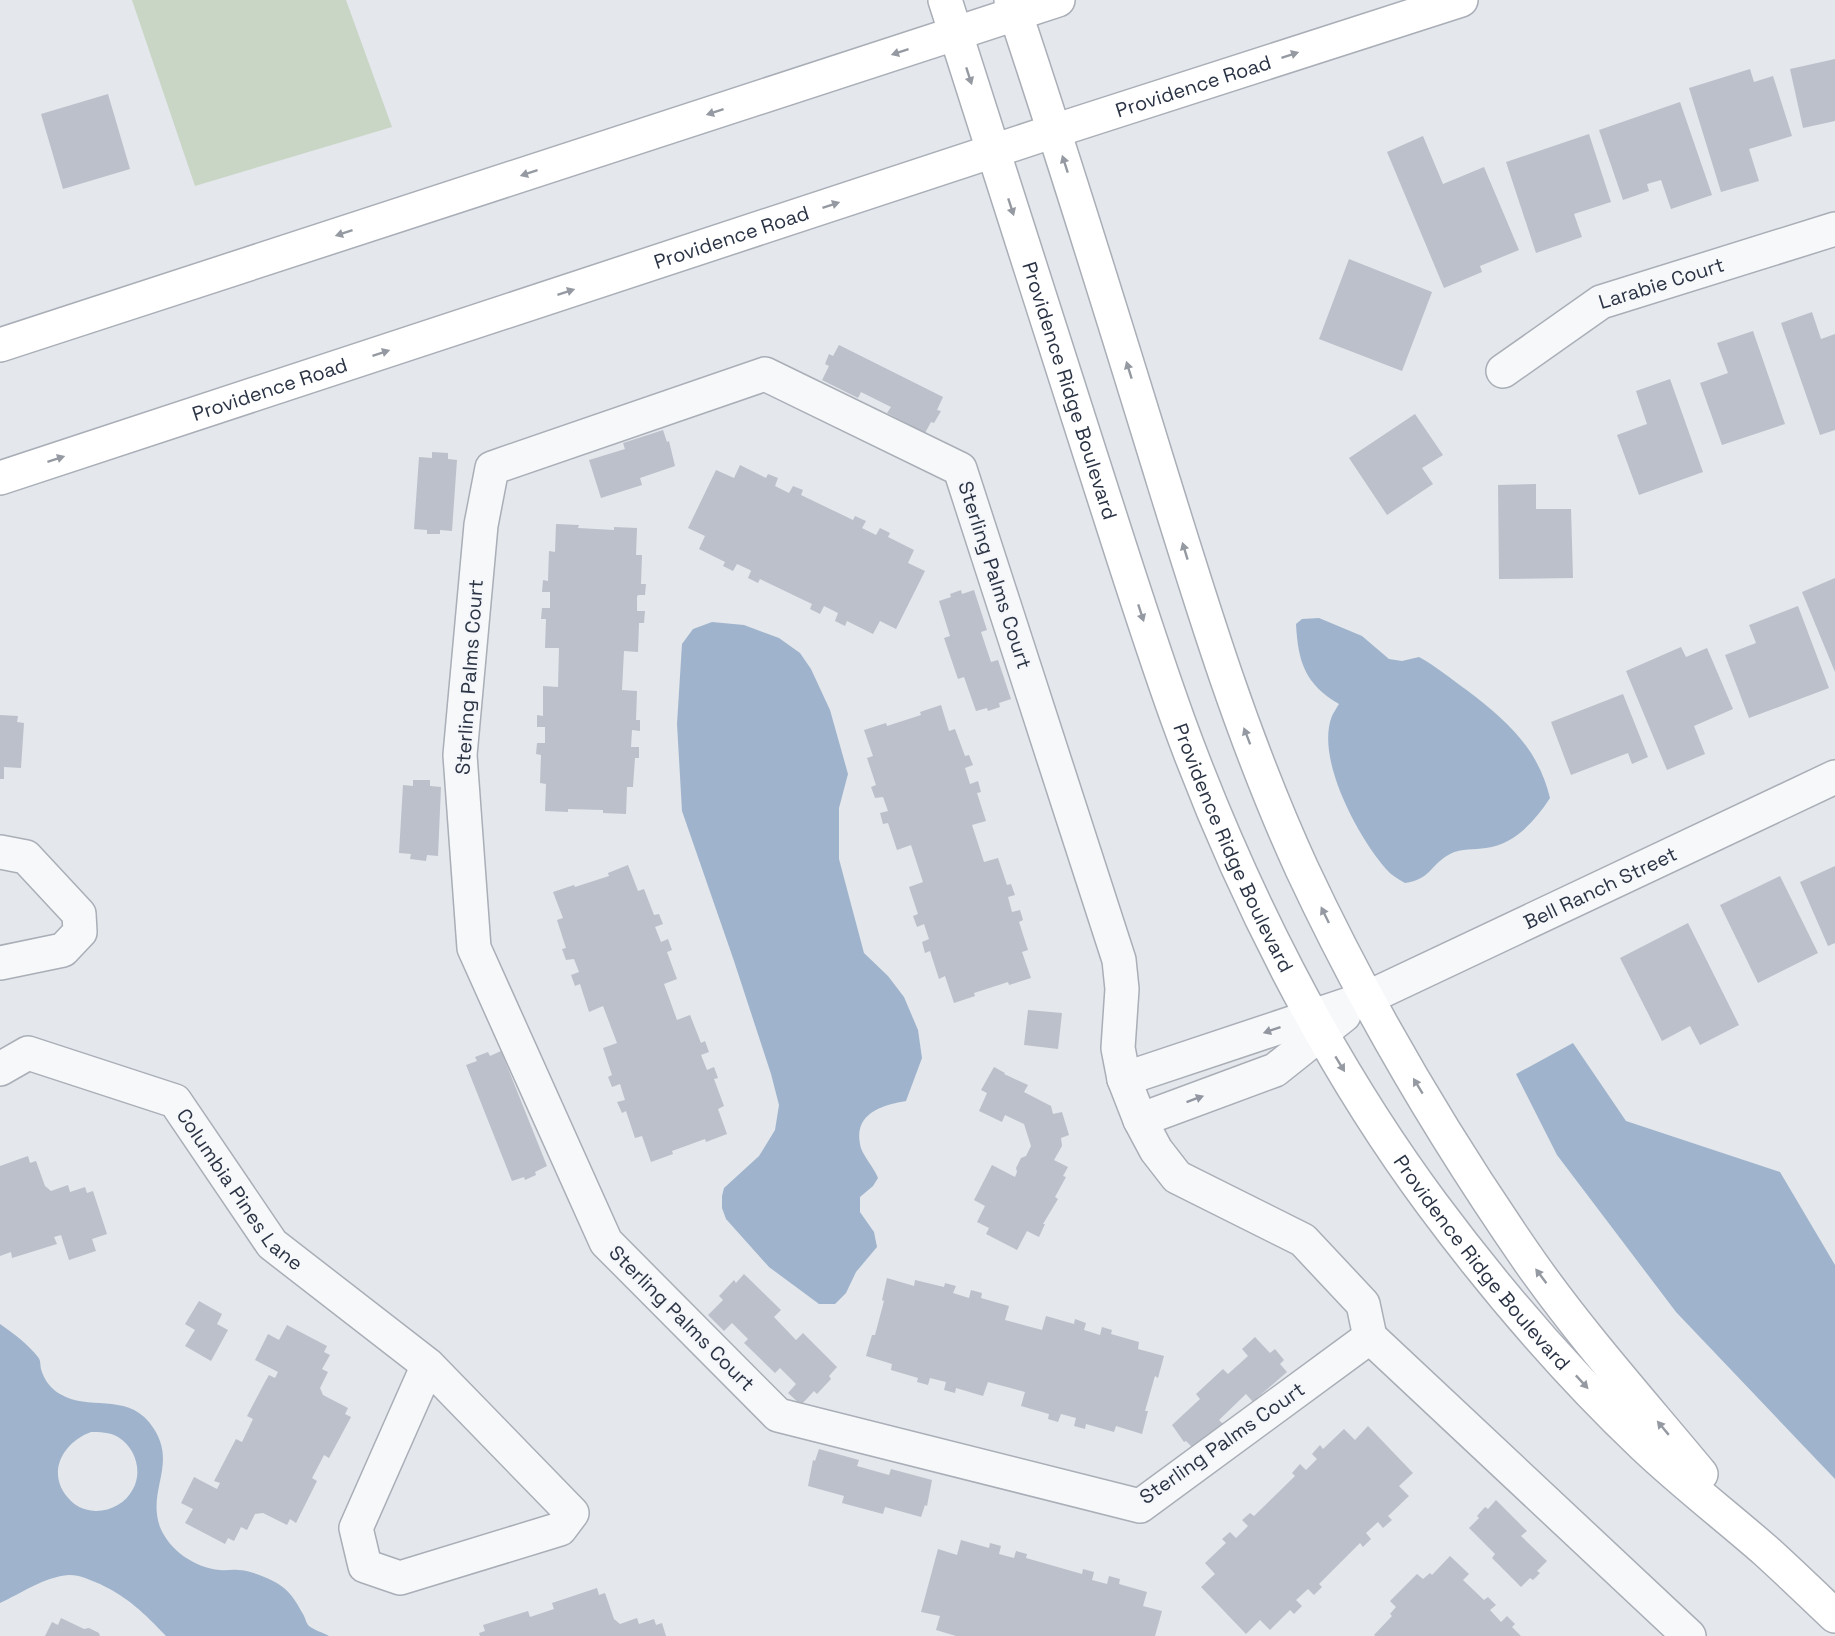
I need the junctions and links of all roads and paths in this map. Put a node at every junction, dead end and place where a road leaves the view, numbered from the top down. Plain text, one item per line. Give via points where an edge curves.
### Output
1 (945, 0) edge
2 (1058, 0) edge
3 (1461, 0) edge
4 (1013, 7) edge
5 (956, 34) junction
6 (1054, 131) junction
7 (993, 152) junction
8 (1835, 229) edge
9 (0, 345) edge
10 (1503, 371) dead end
11 (0, 478) edge
12 (1835, 777) edge
13 (0, 852) edge
14 (0, 963) edge
15 (1367, 998) junction
16 (1317, 1025) junction
17 (0, 1069) edge
18 (1124, 1079) junction
19 (1140, 1120) junction
20 (1370, 1337) junction
21 (428, 1365) junction
22 (1768, 1553) junction
23 (1835, 1616) edge
24 (1689, 1636) edge

1 - 5 street, Providence Ridge Boulevard
2 - 4 street
6 -> 3 street, Providence Road
4 - 5 street
4 - 6 street, Providence Ridge Boulevard
5 -> 7 street, Providence Ridge Boulevard
5 -> 9 street
6 - 7 street, Providence Road
15 -> 6 street, Providence Ridge Boulevard via 1302,868 1235,703
11 -> 7 street, Providence Road
7 -> 16 street, Providence Ridge Boulevard via 1179,723 1219,824
8 - 10 street, Larabie Court via 1601,302
12 - 15 street, Bell Ranch Street
13 - 14 street via 26,857 79,914 80,932 63,951
15 - 16 street
22 -> 15 street, Providence Ridge Boulevard via 1592,1345 1532,1264 1448,1136
16 -> 18 street
19 -> 16 street via 1275,1070
16 -> 22 street, Providence Ridge Boulevard via 1399,1158 1504,1294 1645,1447
17 - 21 street, Columbia Pines Lane via 28,1053 175,1101 272,1244
18 - 19 street, Sterling Palms Court
18 - 20 street, Sterling Palms Court via 1118,1048 1122,989 1119,960 960,469 765,374 492,468 481,525 460,755 474,948 606,1242 778,1415 1140,1506
19 - 20 street, Sterling Palms Court via 1156,1150 1178,1177 1303,1240 1363,1304
20 - 24 street
21 - 21 street, Columbia Pines Lane via 356,1528 365,1566 400,1578 560,1529 572,1513
22 - 23 street, Providence Ridge Boulevard

